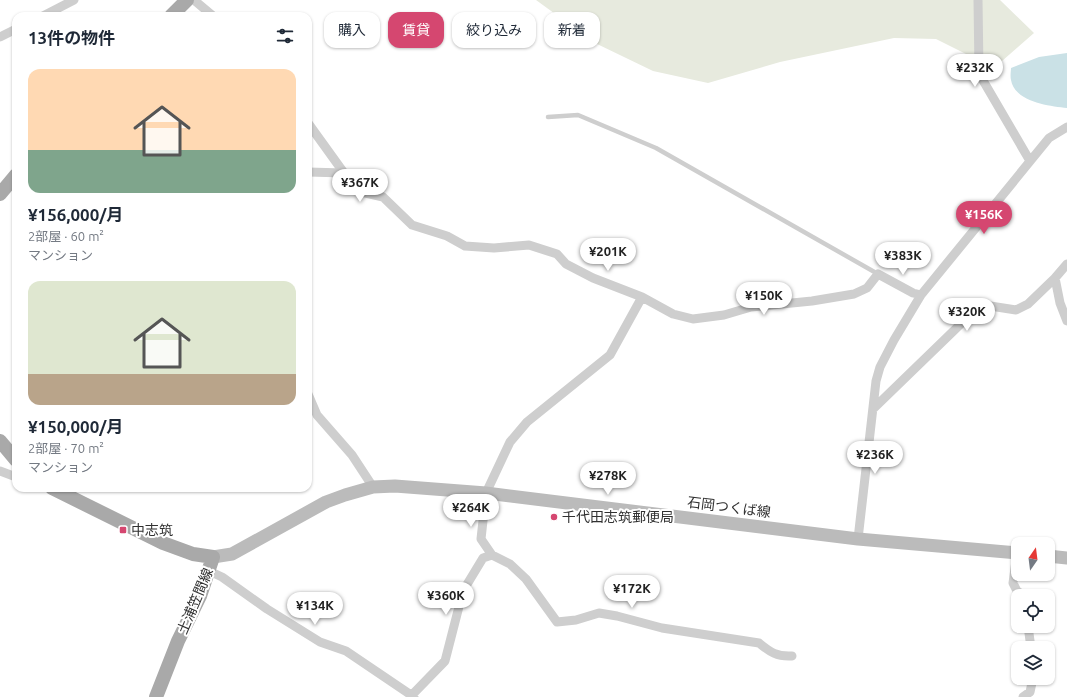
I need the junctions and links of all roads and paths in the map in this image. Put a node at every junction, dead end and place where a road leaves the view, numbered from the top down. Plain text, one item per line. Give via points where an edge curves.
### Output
1 (74, 0) edge
2 (187, 0) edge
3 (194, 0) edge
4 (978, 0) edge
5 (51, 12) edge
6 (175, 12) edge
7 (208, 12) edge
8 (12, 31) edge
9 (0, 37) edge
10 (548, 117) dead end
11 (1067, 127) edge
12 (312, 129) edge
13 (1030, 161) junction
14 (312, 172) edge
15 (344, 173) junction
16 (12, 179) edge
17 (0, 194) edge
18 (1067, 264) edge
19 (878, 274) junction
20 (1055, 278) junction
21 (921, 295) junction
22 (642, 297) junction
23 (1067, 321) edge
24 (312, 403) edge
25 (873, 409) junction
26 (0, 441) edge
27 (12, 455) edge
28 (0, 471) edge
29 (12, 476) edge
30 (373, 487) junction
31 (60, 492) edge
32 (486, 493) junction
33 (858, 539) junction
34 (1011, 552) edge
35 (492, 555) junction
36 (213, 557) junction
37 (1055, 557) edge
38 (1067, 558) edge
39 (209, 571) junction
40 (792, 656) dead end
41 (1032, 685) edge
42 (413, 696) edge
43 (156, 697) edge
44 (1023, 697) edge

1 - 5 street
2 - 6 main road
3 - 7 street
4 - 13 street via 979,71
8 - 9 street
10 - 19 lane via 578,116 656,148
11 - 13 street via 1049,138
12 - 15 street
13 - 21 street
14 - 15 street
15 - 22 street via 357,191 383,198 412,226 447,236 465,246 494,248 529,245 557,254 566,264 593,278
16 - 17 main road
18 - 20 street
19 - 21 street
19 - 22 street via 867,288 854,294 751,307 724,315 693,319 673,314
20 - 23 street
20 - 25 street via 1028,304 1016,310 984,305 971,314
21 - 25 street via 880,367
22 - 32 street via 610,355 527,422 510,442
24 - 30 street via 317,415 352,455
25 - 33 street
26 - 27 main road
28 - 29 street
30 - 32 main road, 石岡つくば線 via 395,486
30 - 36 main road, 石岡つくば線 via 326,502 232,554
31 - 36 main road, 土浦笠間線 via 163,543 193,554
32 - 33 main road, 石岡つくば線
32 - 35 street via 481,539
33 - 34 main road, 石岡つくば線
35 - 40 street via 510,564 526,579 557,622 576,620 599,613 662,628 759,643 780,657
35 - 42 street via 483,558 463,591 445,661
36 - 39 main road, 土浦笠間線
37 - 38 main road
39 - 42 street via 320,642 346,651
39 - 43 main road, 土浦笠間線
41 - 44 street via 1030,692

